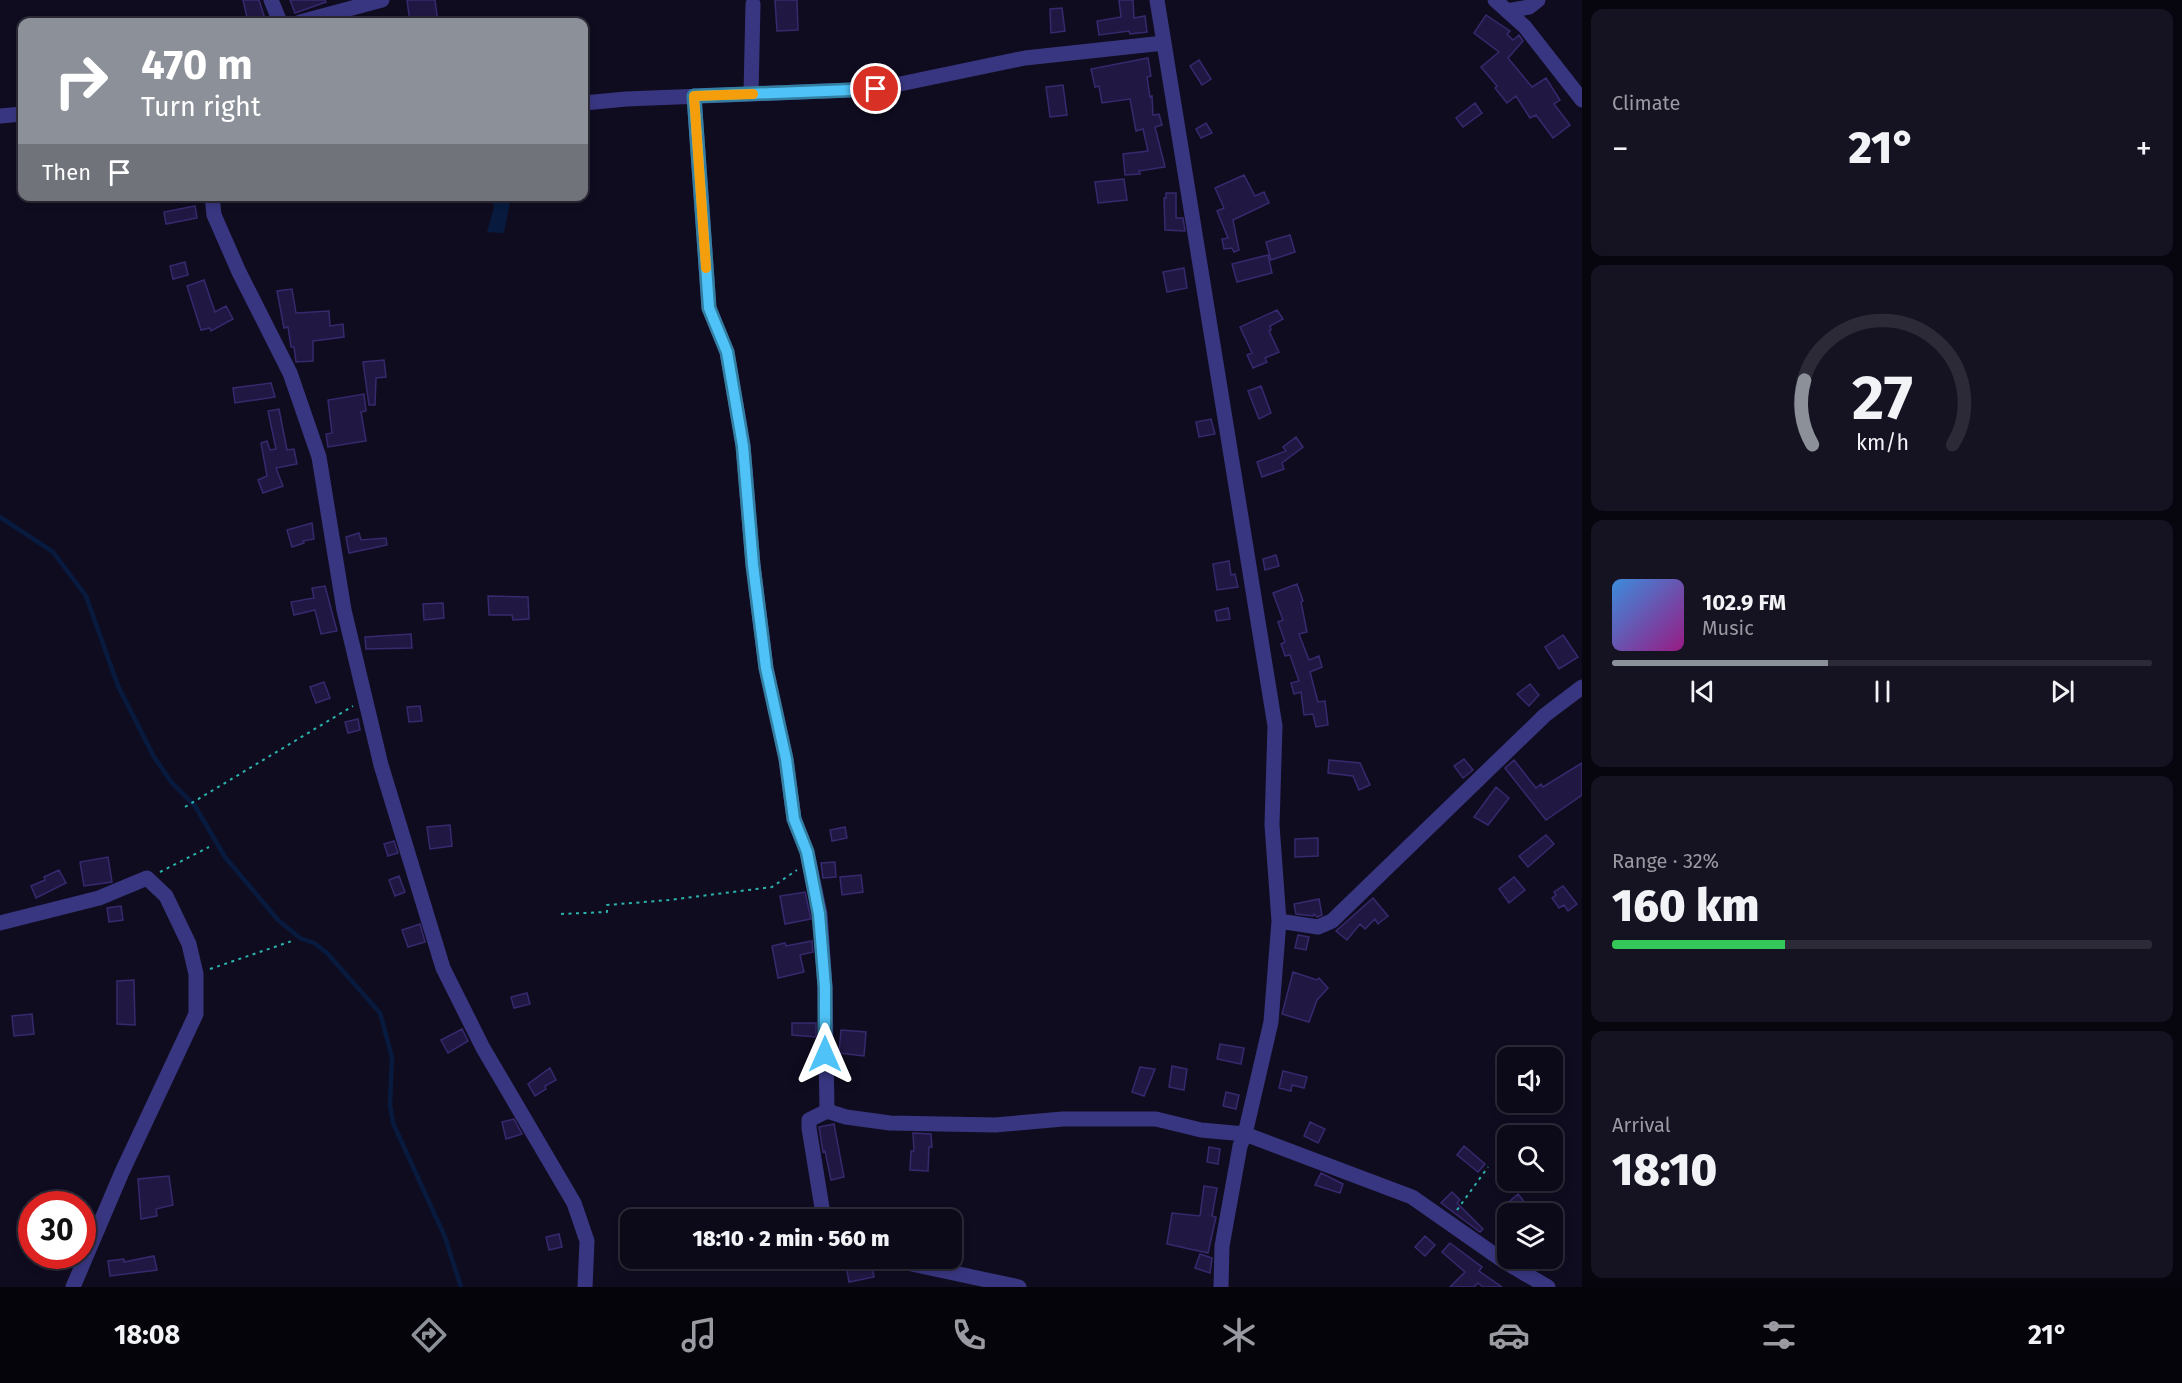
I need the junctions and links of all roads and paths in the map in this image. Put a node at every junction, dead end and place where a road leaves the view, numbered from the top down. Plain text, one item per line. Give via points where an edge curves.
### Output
1 (271, 0) edge
2 (382, 0) edge
3 (1157, 0) edge
4 (1495, 0) edge
5 (1539, 0) edge
6 (753, 4) dead end
7 (1507, 10) junction
8 (278, 18) edge
9 (315, 18) edge
10 (1164, 43) junction
11 (751, 94) junction
12 (694, 96) junction
13 (1582, 100) edge
14 (588, 103) edge
15 (18, 114) edge
16 (0, 116) edge
17 (213, 201) edge
18 (1582, 687) edge
19 (365, 697) junction
20 (185, 807) dead end
21 (209, 847) dead end
22 (807, 852) junction
23 (147, 878) junction
24 (561, 914) dead end
25 (1279, 921) junction
26 (0, 923) edge
27 (292, 941) dead end
28 (196, 974) junction
29 (827, 1111) junction
30 (1245, 1134) junction
31 (1488, 1167) dead end
32 (822, 1209) edge
33 (1447, 1221) junction
34 (935, 1269) edge
35 (73, 1287) edge
36 (585, 1287) edge
37 (1019, 1287) edge
38 (1221, 1287) edge
39 (1548, 1287) edge

1 - 8 street
2 - 9 street
3 - 10 street
4 - 7 street
5 - 7 street via 1529,7
6 - 11 street
7 - 13 street
10 - 11 street via 1025,58 876,89
10 - 25 street via 1275,726 1272,825
11 - 12 street
12 - 14 street
12 - 22 street via 709,308 727,352 743,446 766,668 786,759 794,819
15 - 16 street
17 - 19 street via 214,215 239,272 290,373 319,457 344,610
18 - 25 street via 1545,715 1332,921 1318,927
19 - 20 path
19 - 36 street via 381,765 443,968 483,1048 574,1203 587,1241
21 - 23 path
22 - 24 path via 798,870 772,887 607,905 607,912
22 - 29 street via 819,914 825,977
23 - 26 street via 99,898
23 - 28 street via 166,896 189,944
25 - 30 street via 1271,1022
27 - 28 path
28 - 35 street via 196,1014
29 - 30 street via 890,1123 995,1125 1063,1119 1156,1119 1201,1130
29 - 32 street via 810,1120 809,1128
30 - 33 street via 1412,1197
30 - 38 street via 1222,1246
31 - 33 path
33 - 39 street
34 - 37 street

